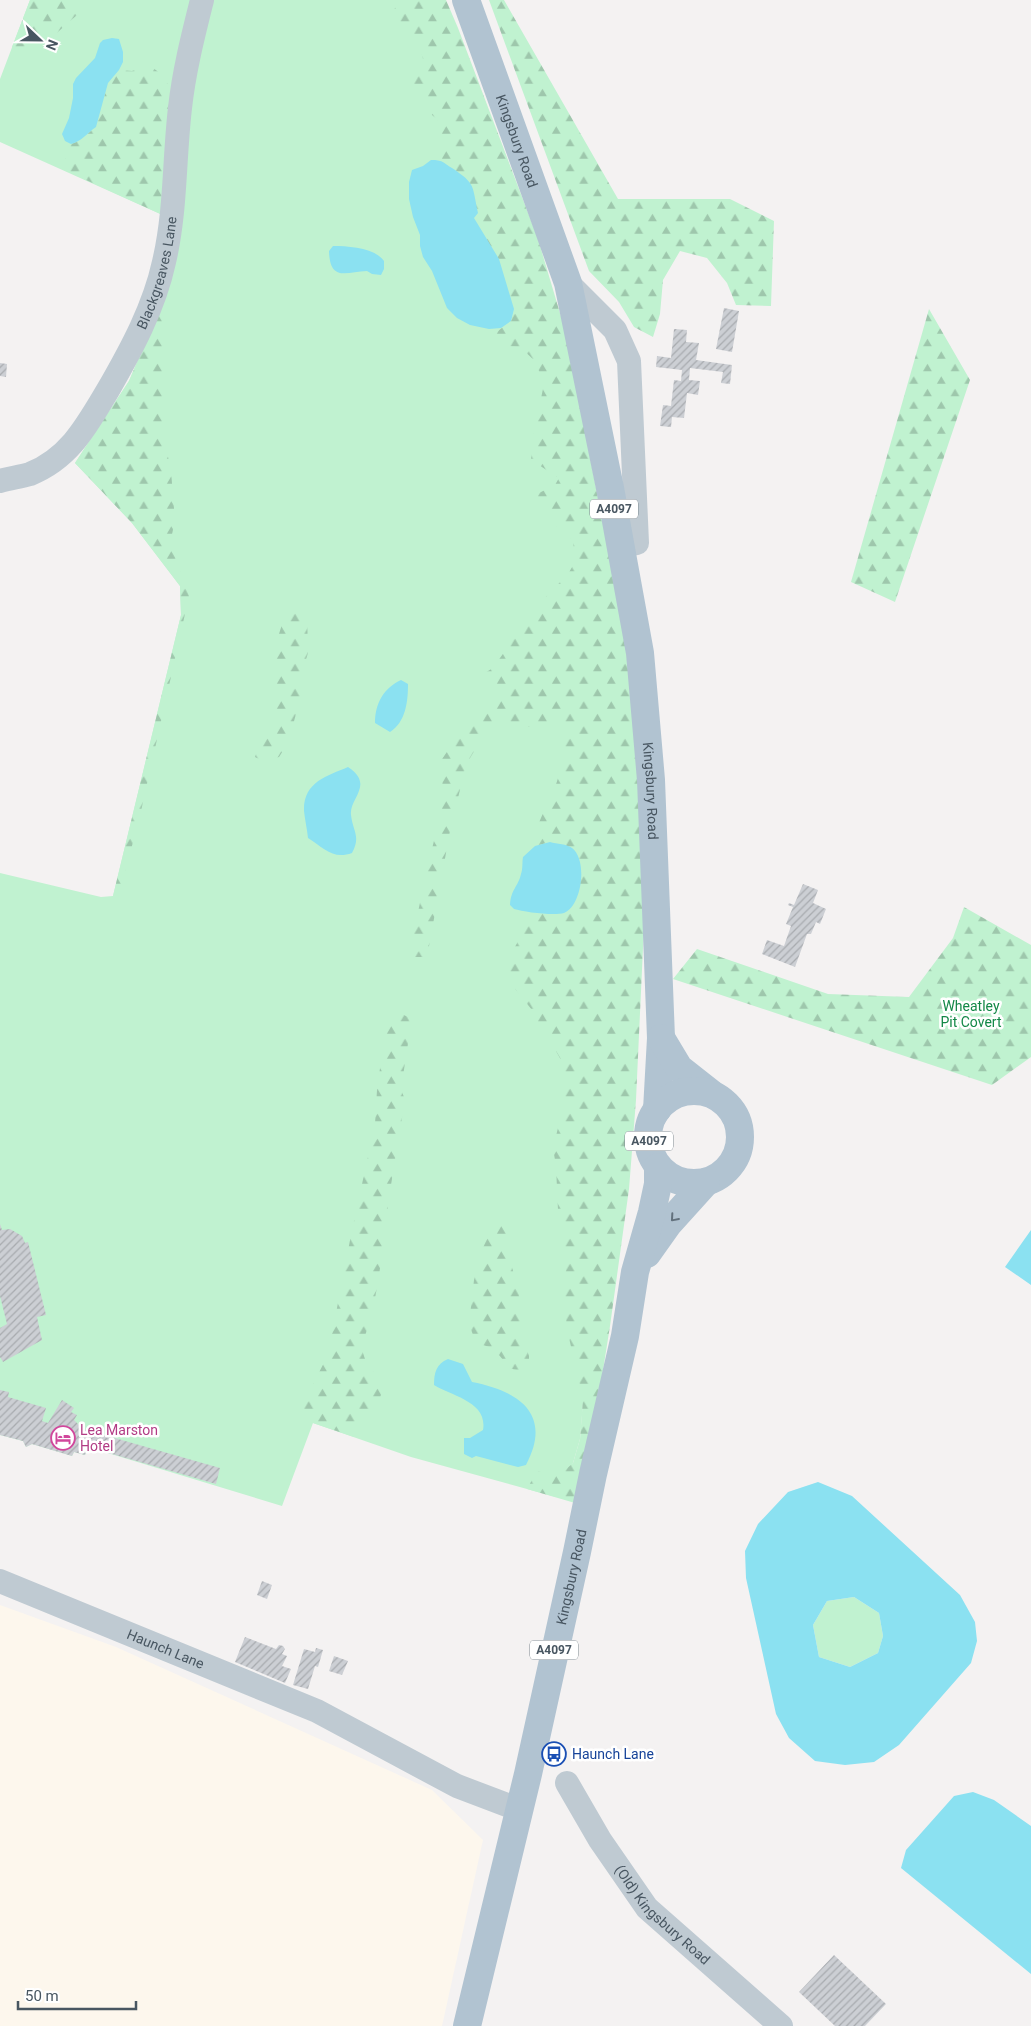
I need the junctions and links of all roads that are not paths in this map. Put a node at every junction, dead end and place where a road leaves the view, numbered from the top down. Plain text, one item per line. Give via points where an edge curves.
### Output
1 (202, 0) edge
2 (466, 0) edge
3 (568, 283) junction
4 (0, 481) edge
5 (621, 546) junction
6 (661, 1038) junction
7 (712, 1094) junction
8 (658, 1110) junction
9 (658, 1167) junction
10 (706, 1182) junction
11 (635, 1272) junction
12 (0, 1581) edge
13 (567, 1783) dead end
14 (520, 1810) junction
15 (468, 2026) edge
16 (781, 2026) edge

1 - 4 street, Blackgreaves Lane via 186,61 170,235 158,286 141,330 72,446 38,470
2 - 3 main road, Kingsbury Road / A4097
3 - 5 main road, Kingsbury Road / A4097
3 - 5 street, Kingsbury Road via 615,330 629,361 638,543
5 - 6 main road, Kingsbury Road / A4097 via 640,653 651,780
6 - 7 main road, Kingsbury Road / A4097 via 679,1068
6 - 8 main road, Kingsbury Road / A4097
7 - 8 main road, Kingsbury Road / A4097 via 695,1090 678,1094
7 - 10 main road, Kingsbury Road / A4097 via 727,1104 737,1118 741,1133 733,1163 722,1174
8 - 9 main road, Kingsbury Road / A4097 via 652,1117 648,1134 650,1151
9 - 10 main road, A4097 via 672,1178 689,1183
9 - 11 main road, Kingsbury Road / A4097 via 652,1212
10 -> 11 main road, Kingsbury Road / A4097 via 670,1223
11 - 14 main road, Kingsbury Road / A4097 via 625,1336
12 - 14 street, Haunch Lane via 317,1711 456,1786
13 - 16 street, (Old) Kingsbury Road via 600,1840 647,1908
14 - 15 main road, Kingsbury Road / A4097

